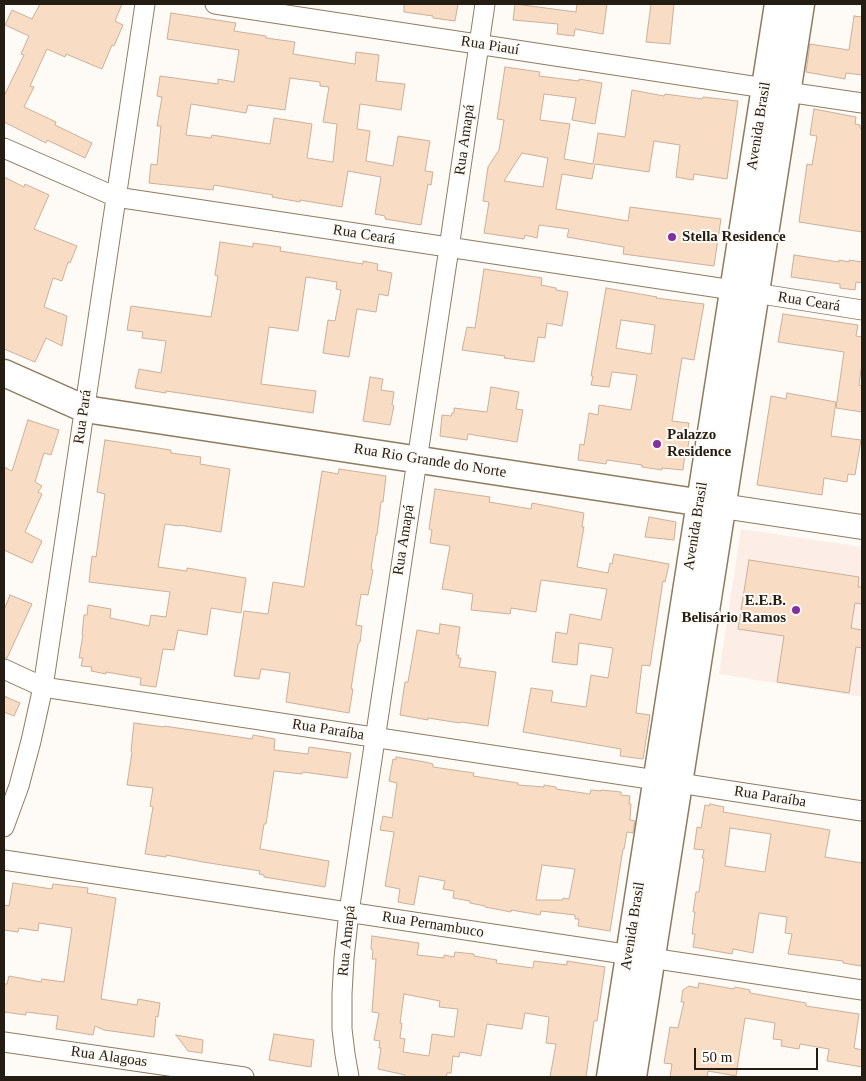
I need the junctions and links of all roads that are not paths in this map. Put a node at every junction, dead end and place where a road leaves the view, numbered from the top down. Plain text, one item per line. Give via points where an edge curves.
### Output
1 (145, 4) edge
2 (215, 4) edge
3 (485, 4) edge
4 (778, 4) edge
5 (801, 4) edge
6 (479, 44) junction
7 (776, 90) junction
8 (862, 103) edge
9 (4, 148) edge
10 (116, 197) junction
11 (450, 248) junction
12 (744, 292) junction
13 (862, 310) edge
14 (4, 373) edge
15 (85, 409) junction
16 (416, 459) junction
17 (711, 504) junction
18 (862, 527) edge
19 (4, 669) edge
20 (43, 687) junction
21 (375, 737) junction
22 (668, 781) junction
23 (862, 811) edge
24 (4, 827) edge
25 (4, 860) edge
26 (349, 912) junction
27 (640, 956) junction
28 (862, 990) edge
29 (4, 1042) edge
30 (165, 1071) edge
31 (244, 1077) edge
32 (349, 1077) edge
33 (610, 1077) edge
34 (633, 1077) edge

1 - 10 street, Rua Pará
2 - 6 street, Rua Piauí
3 - 6 street, Rua Amapá
4 - 7 main road, Avenida Brasil
5 - 7 main road, Avenida Brasil
6 - 7 street, Rua Piauí
6 - 11 street, Rua Amapá
7 - 8 street, Rua Piauí
7 - 12 main road, Avenida Brasil
9 - 10 street, Rua Ceará
10 - 11 street, Rua Ceará
10 - 15 street, Rua Pará
11 - 12 street, Rua Ceará
11 - 16 street, Rua Amapá
12 - 13 street, Rua Ceará
12 - 17 main road, Avenida Brasil
14 - 15 main road, Rua Rio Grande do Norte
15 - 16 main road, Rua Rio Grande do Norte
15 - 20 street, Rua Pará
16 - 17 main road, Rua Rio Grande do Norte
16 - 21 street, Rua Amapá
17 - 18 street, Rua Rio Grande do Norte
17 - 22 main road, Avenida Brasil
19 - 20 street, Rua Paraíba
20 - 21 street, Rua Paraíba
20 - 24 street, Rua Pará via 19,786
21 - 22 street, Rua Paraíba
21 - 26 street, Rua Amapá
22 - 23 street, Rua Paraíba
22 - 27 main road, Avenida Brasil
25 - 26 street, Rua Pernambuco
26 - 27 street, Rua Pernambuco
26 - 32 street, Rua Amapá via 342,1003
27 - 28 street, Rua Pernambuco
27 - 33 main road, Avenida Brasil
27 - 34 main road, Avenida Brasil
29 - 30 street, Rua Alagoas
30 - 31 street, Rua Alagoas

